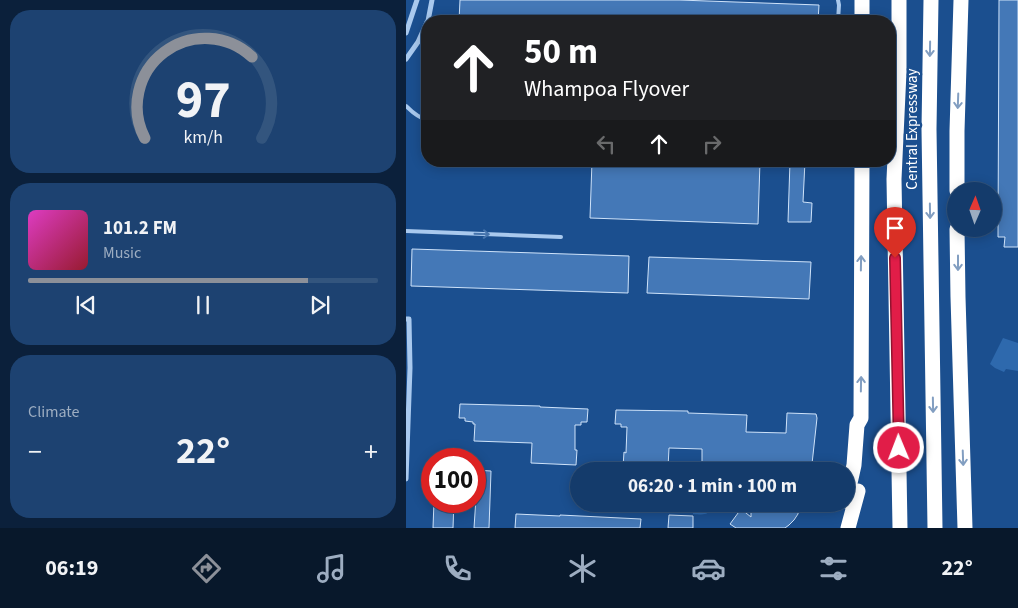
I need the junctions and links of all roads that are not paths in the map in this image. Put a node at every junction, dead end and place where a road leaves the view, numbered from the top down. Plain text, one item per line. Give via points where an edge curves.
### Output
1 (417, 0) edge
2 (432, 0) edge
3 (838, 0) edge
4 (862, 0) edge
5 (891, 0) edge
6 (899, 0) edge
7 (932, 0) edge
8 (961, 0) edge
9 (429, 15) edge
10 (838, 15) edge
11 (862, 15) edge
12 (891, 15) edge
13 (406, 32) edge
14 (421, 35) edge
15 (406, 59) edge
16 (896, 64) edge
17 (899, 72) junction
18 (406, 106) edge
19 (421, 117) edge
20 (896, 136) edge
21 (862, 167) edge
22 (895, 167) edge
23 (957, 182) edge
24 (406, 231) edge
25 (561, 237) dead end
26 (957, 238) edge
27 (406, 318) edge
28 (408, 343) edge
29 (861, 418) junction
30 (854, 462) edge
31 (406, 479) edge
32 (843, 512) edge
33 (837, 528) edge
34 (848, 528) edge
35 (900, 528) edge
36 (935, 528) edge
37 (965, 528) edge

1 - 13 street
2 - 9 street
3 - 10 lane
4 - 11 highway
5 - 12 highway
6 - 17 highway, Central Expressway
7 -> 36 highway, Central Expressway via 929,129
8 -> 23 highway
14 - 15 street
16 - 17 highway
17 - 20 highway, Central Expressway
18 - 19 lane
29 -> 21 highway
22 - 35 highway, Central Expressway
24 -> 25 lane
26 -> 37 highway
27 - 28 street via 409,319
28 - 31 street
29 - 30 highway via 857,425
29 - 34 highway via 864,425 859,490
32 - 33 highway

